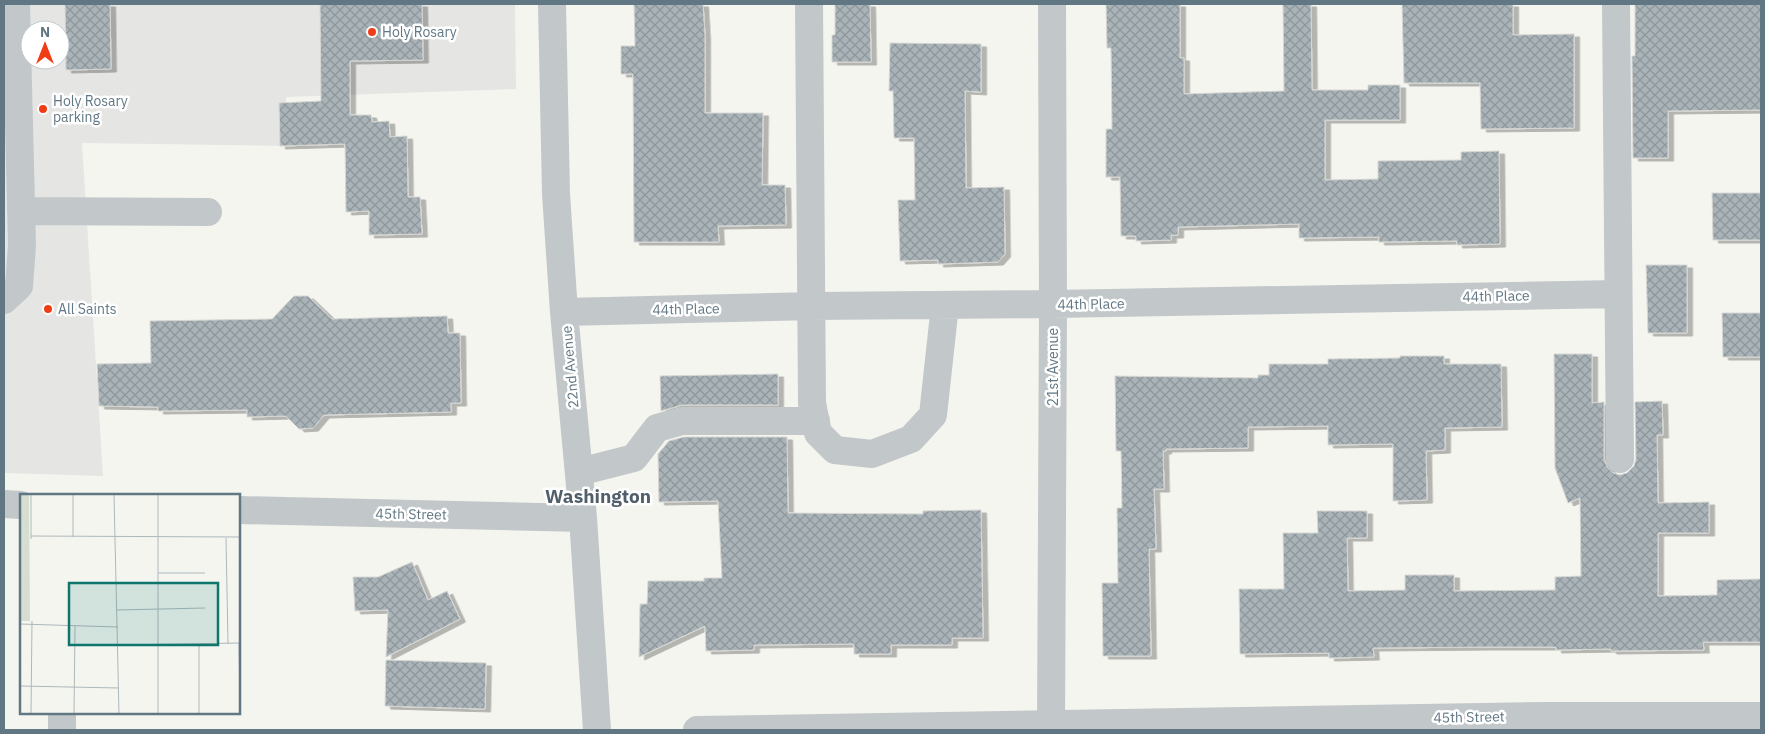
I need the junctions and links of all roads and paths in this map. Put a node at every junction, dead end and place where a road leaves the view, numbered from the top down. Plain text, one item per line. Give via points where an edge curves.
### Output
1 (16, 4) edge
2 (552, 4) edge
3 (809, 4) edge
4 (1052, 4) edge
5 (1616, 4) edge
6 (21, 211) junction
7 (208, 212) dead end
8 (1618, 294) junction
9 (4, 300) edge
10 (1053, 304) junction
11 (945, 305) junction
12 (812, 306) junction
13 (564, 312) junction
14 (816, 421) junction
15 (1620, 459) dead end
16 (579, 472) junction
17 (4, 504) edge
18 (20, 505) edge
19 (240, 510) edge
20 (583, 518) junction
21 (62, 714) edge
22 (1761, 716) edge
23 (1542, 723) edge
24 (1051, 728) edge
25 (62, 730) edge
26 (597, 730) edge
27 (698, 730) edge

1 - 6 street
2 - 13 street, 22nd Avenue via 556,194
3 - 12 street
4 - 10 street, 21st Avenue
5 - 8 street
6 - 7 street
6 - 9 street via 19,286
8 - 10 street, 44th Place
8 - 15 street
10 - 11 street, 44th Place
10 - 24 street, 21st Avenue
11 - 12 street, 44th Place
11 - 14 street via 933,415 911,439 872,454 835,450 818,434
12 - 13 street, 44th Place
12 - 14 street via 812,403
13 - 16 street, 22nd Avenue
14 - 16 street via 682,421 657,428 634,458
16 - 20 street, 22nd Avenue
17 - 18 street
19 - 20 street, 45th Street
20 - 26 street, 22nd Avenue
21 - 25 street
22 - 23 street, 45th Street
23 - 24 street, 45th Street
24 - 27 street, 45th Street

